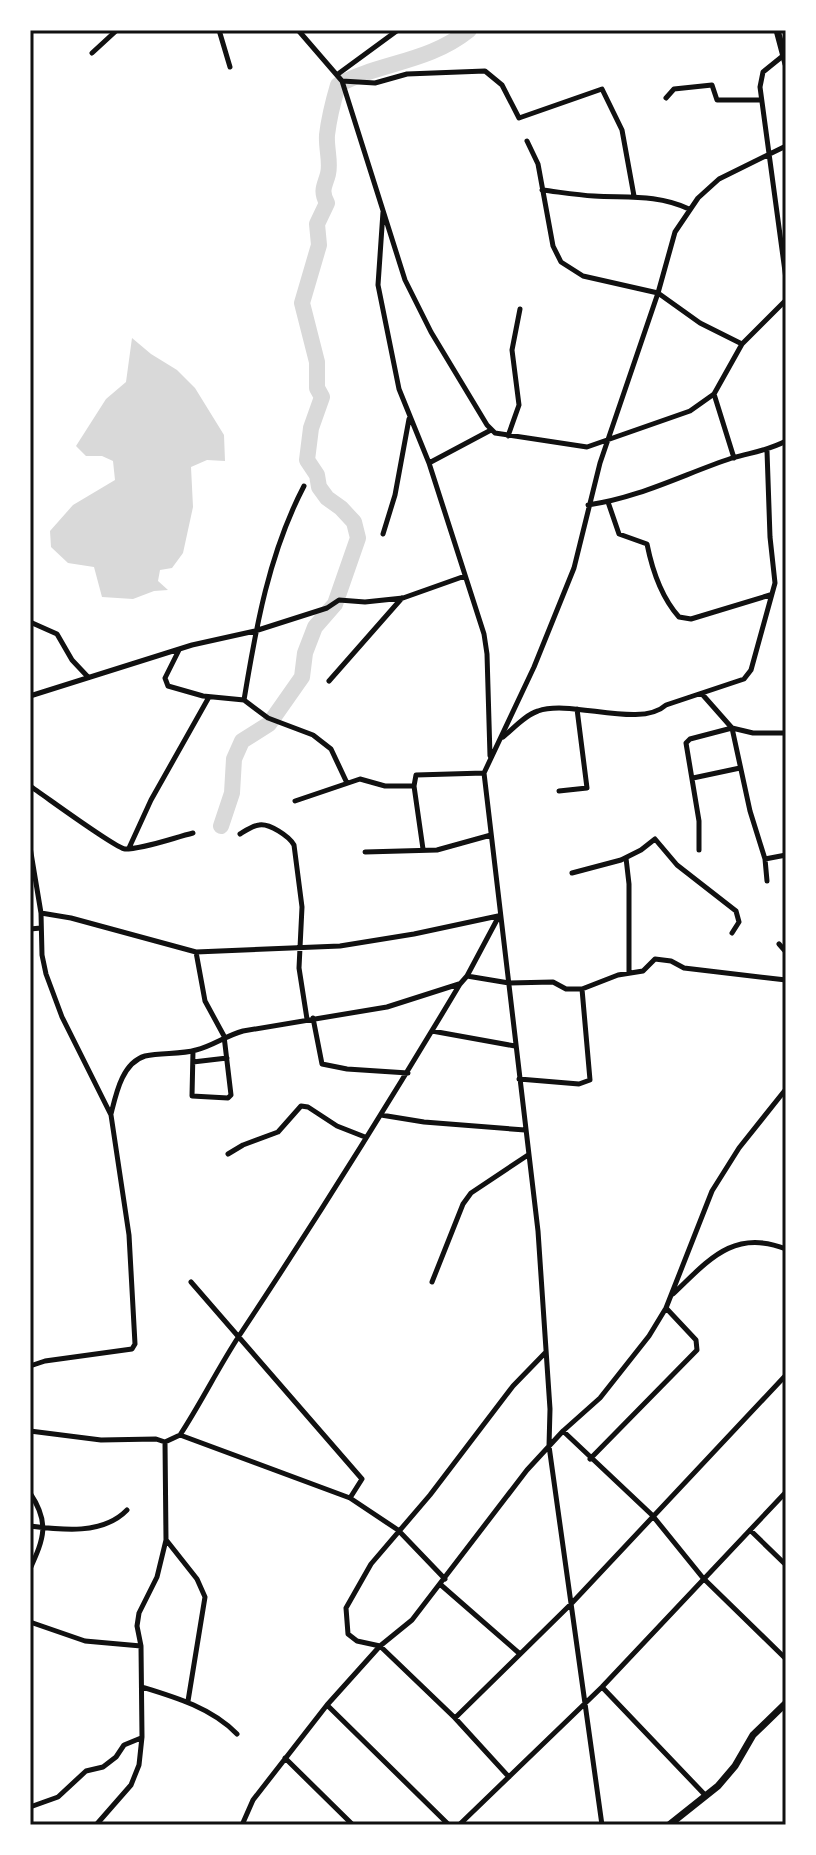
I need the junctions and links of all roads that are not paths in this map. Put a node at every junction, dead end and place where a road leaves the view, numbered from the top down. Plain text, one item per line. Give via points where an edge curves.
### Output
1 (117, 30) edge
2 (219, 30) edge
3 (298, 30) edge
4 (398, 30) edge
5 (777, 30) edge
6 (92, 53) dead end
7 (784, 55) junction
8 (786, 64) edge
9 (230, 67) dead end
10 (338, 74) junction
11 (342, 81) junction
12 (666, 98) dead end
13 (761, 100) junction
14 (527, 141) dead end
15 (786, 146) edge
16 (769, 153) junction
17 (542, 190) junction
18 (634, 196) junction
19 (384, 209) junction
20 (689, 209) junction
21 (786, 279) edge
22 (658, 293) junction
23 (786, 300) edge
24 (520, 309) dead end
25 (742, 344) junction
26 (714, 394) junction
27 (409, 418) junction
28 (491, 430) junction
29 (508, 436) junction
30 (608, 439) junction
31 (786, 441) edge
32 (767, 451) junction
33 (734, 458) junction
34 (429, 463) junction
35 (304, 486) dead end
36 (608, 502) junction
37 (588, 505) junction
38 (383, 534) dead end
39 (465, 576) junction
40 (771, 595) junction
41 (403, 598) junction
42 (30, 622) edge
43 (255, 631) junction
44 (180, 649) junction
45 (88, 677) junction
46 (329, 681) dead end
47 (702, 693) junction
48 (30, 696) edge
49 (209, 697) junction
50 (244, 700) junction
51 (577, 709) junction
52 (732, 728) junction
53 (786, 733) edge
54 (501, 738) junction
55 (490, 757) junction
56 (740, 768) junction
57 (484, 773) junction
58 (693, 778) junction
59 (347, 783) junction
60 (30, 786) edge
61 (414, 786) junction
62 (559, 791) dead end
63 (295, 801) dead end
64 (193, 833) dead end
65 (240, 834) dead end
66 (491, 835) junction
67 (30, 847) edge
68 (129, 849) junction
69 (423, 849) junction
70 (699, 850) dead end
71 (365, 852) dead end
72 (786, 855) edge
73 (626, 858) junction
74 (765, 859) junction
75 (572, 873) dead end
76 (767, 881) dead end
77 (41, 913) junction
78 (499, 915) junction
79 (41, 928) junction
80 (30, 929) edge
81 (732, 933) dead end
82 (779, 944) dead end
83 (299, 948) junction
84 (196, 952) junction
85 (786, 952) edge
86 (629, 972) junction
87 (467, 976) junction
88 (786, 980) edge
89 (509, 983) junction
90 (460, 984) junction
91 (582, 989) junction
92 (310, 1018) junction
93 (432, 1031) junction
94 (224, 1036) junction
95 (515, 1046) junction
96 (193, 1051) junction
97 (227, 1058) junction
98 (193, 1062) junction
99 (408, 1073) junction
100 (519, 1079) junction
101 (786, 1089) edge
102 (111, 1115) junction
103 (381, 1115) junction
104 (525, 1130) junction
105 (365, 1137) junction
106 (228, 1154) dead end
107 (528, 1155) junction
108 (786, 1249) edge
109 (191, 1282) dead end
110 (432, 1282) dead end
111 (669, 1297) junction
112 (666, 1308) junction
113 (237, 1338) junction
114 (545, 1353) junction
115 (30, 1366) edge
116 (786, 1375) edge
117 (30, 1431) edge
118 (563, 1431) junction
119 (180, 1435) junction
120 (165, 1442) junction
121 (549, 1446) junction
122 (590, 1459) junction
123 (786, 1492) edge
124 (30, 1493) edge
125 (350, 1498) junction
126 (127, 1510) dead end
127 (652, 1515) junction
128 (30, 1526) edge
129 (44, 1528) junction
130 (398, 1530) junction
131 (750, 1530) junction
132 (166, 1540) junction
133 (786, 1565) edge
134 (30, 1569) edge
135 (703, 1578) junction
136 (443, 1582) junction
137 (571, 1604) junction
138 (30, 1622) edge
139 (141, 1646) junction
140 (380, 1646) junction
141 (520, 1654) junction
142 (786, 1659) edge
143 (142, 1687) junction
144 (602, 1687) junction
145 (188, 1701) junction
146 (786, 1703) edge
147 (584, 1704) junction
148 (327, 1705) junction
149 (455, 1718) junction
150 (237, 1734) dead end
151 (142, 1737) junction
152 (285, 1758) junction
153 (509, 1777) junction
154 (706, 1796) junction
155 (30, 1807) edge
156 (96, 1825) edge
157 (242, 1825) edge
158 (353, 1825) edge
159 (449, 1825) edge
160 (459, 1825) edge
161 (602, 1825) edge
162 (669, 1825) edge

1 - 6 street
2 - 9 street
3 - 10 street
4 - 10 street
5 - 7 main road
7 - 8 main road
7 - 13 street via 763,72
10 - 11 street
11 - 18 street via 375,83 407,74 485,71 502,85 519,118 602,89 622,130
11 - 19 street
12 - 13 street via 671,90 712,85 717,100
13 - 16 street
14 - 17 street
15 - 16 street
16 - 20 street via 719,179
16 - 21 street
17 - 18 street
17 - 22 street via 553,246 567,268
18 - 20 street
19 - 27 street via 378,285
19 - 28 street via 408,288
20 - 22 street via 675,232
22 - 25 street
22 - 30 street
23 - 25 street
24 - 29 street via 512,350 519,405
25 - 26 street
26 - 30 street via 690,411
26 - 33 street
27 - 34 street
27 - 38 street
28 - 29 street
28 - 34 street
29 - 30 street via 580,447
30 - 37 street
31 - 32 street
32 - 33 street
32 - 40 street via 775,571
33 - 36 street
34 - 39 street
35 - 43 street via 278,543
36 - 37 street
36 - 40 street via 619,534 647,544 679,617 691,619
37 - 54 street via 574,568
39 - 41 street
39 - 55 street via 486,644
40 - 47 street via 747,675
41 - 43 street via 339,600
41 - 46 street
42 - 45 street via 57,634
43 - 44 street
43 - 50 street
44 - 45 street
44 - 49 street via 165,683
45 - 48 street
47 - 51 street via 655,713
47 - 52 street
49 - 50 street
49 - 68 street
50 - 59 street via 268,718 319,739 331,749
51 - 54 street via 534,712
51 - 62 street via 587,788
52 - 53 street
52 - 56 street
52 - 58 street via 686,743
54 - 55 street
55 - 57 street
56 - 58 street
56 - 74 street
57 - 61 street via 420,774
57 - 66 street
58 - 70 street
59 - 61 street via 360,779
59 - 63 street
60 - 68 street via 117,848
61 - 69 street
64 - 68 street
65 - 83 street via 261,824 292,840 302,907
66 - 69 street
66 - 78 street
67 - 77 street
69 - 71 street
72 - 74 street
73 - 75 street
73 - 81 street via 655,839 677,865 736,911 739,922
73 - 86 street
74 - 76 street
77 - 79 street
77 - 84 street
78 - 83 street via 372,942
78 - 87 street
78 - 89 street
79 - 80 street
79 - 102 street via 52,992
82 - 85 street
83 - 84 street
83 - 92 street
84 - 94 street via 205,1001
86 - 88 street via 643,971 650,961 661,959 684,968
86 - 91 street
87 - 89 street
87 - 90 street
89 - 91 street via 553,982
89 - 95 street
90 - 92 street via 387,1007
90 - 93 street
91 - 100 street via 590,1080 579,1084
92 - 94 street
92 - 99 street via 322,1064
93 - 95 street
93 - 99 street
94 - 96 street
94 - 97 street
95 - 100 street
96 - 98 street
96 - 102 street via 139,1059 118,1085
97 - 98 street
97 - 98 street via 231,1095 223,1099 192,1096
99 - 103 street
100 - 104 street
101 - 111 street via 712,1191
102 - 115 street via 129,1235 135,1344 132,1349
103 - 104 street
103 - 105 street
104 - 107 street
105 - 106 street via 301,1106 278,1132
105 - 113 street
107 - 110 street via 471,1193
107 - 114 street
108 - 111 street via 762,1243 729,1246
109 - 113 street
111 - 112 street
112 - 118 street via 600,1398
112 - 122 street via 696,1340 697,1350
113 - 119 street
113 - 125 street via 362,1479
114 - 121 street
114 - 130 street
116 - 127 street
117 - 120 street
118 - 121 street
118 - 122 street
119 - 120 street
119 - 125 street
120 - 132 street
121 - 136 street
121 - 137 street
122 - 127 street
123 - 131 street
124 - 129 street
125 - 130 street
126 - 129 street via 103,1525
127 - 135 street
127 - 137 street
128 - 129 street
129 - 134 street
130 - 136 street
130 - 140 street via 365,1572 345,1612 348,1634
131 - 133 street
131 - 135 street
132 - 139 street via 157,1577 139,1613
132 - 145 street via 205,1597
135 - 142 street
135 - 144 street
136 - 140 street via 412,1620
136 - 141 street
137 - 141 street
137 - 147 street
138 - 139 street via 85,1641
139 - 143 street
140 - 148 street
140 - 149 street
141 - 149 street
143 - 145 street
143 - 151 street
144 - 147 street
144 - 154 street
145 - 150 street
146 - 154 main road via 759,1727 735,1766
147 - 153 street
147 - 161 street
148 - 152 street
148 - 159 street
149 - 153 street
151 - 155 street via 124,1745 103,1767 86,1771 58,1797
151 - 156 street via 131,1785
152 - 157 street via 253,1800
152 - 158 street
153 - 160 street
154 - 162 main road

